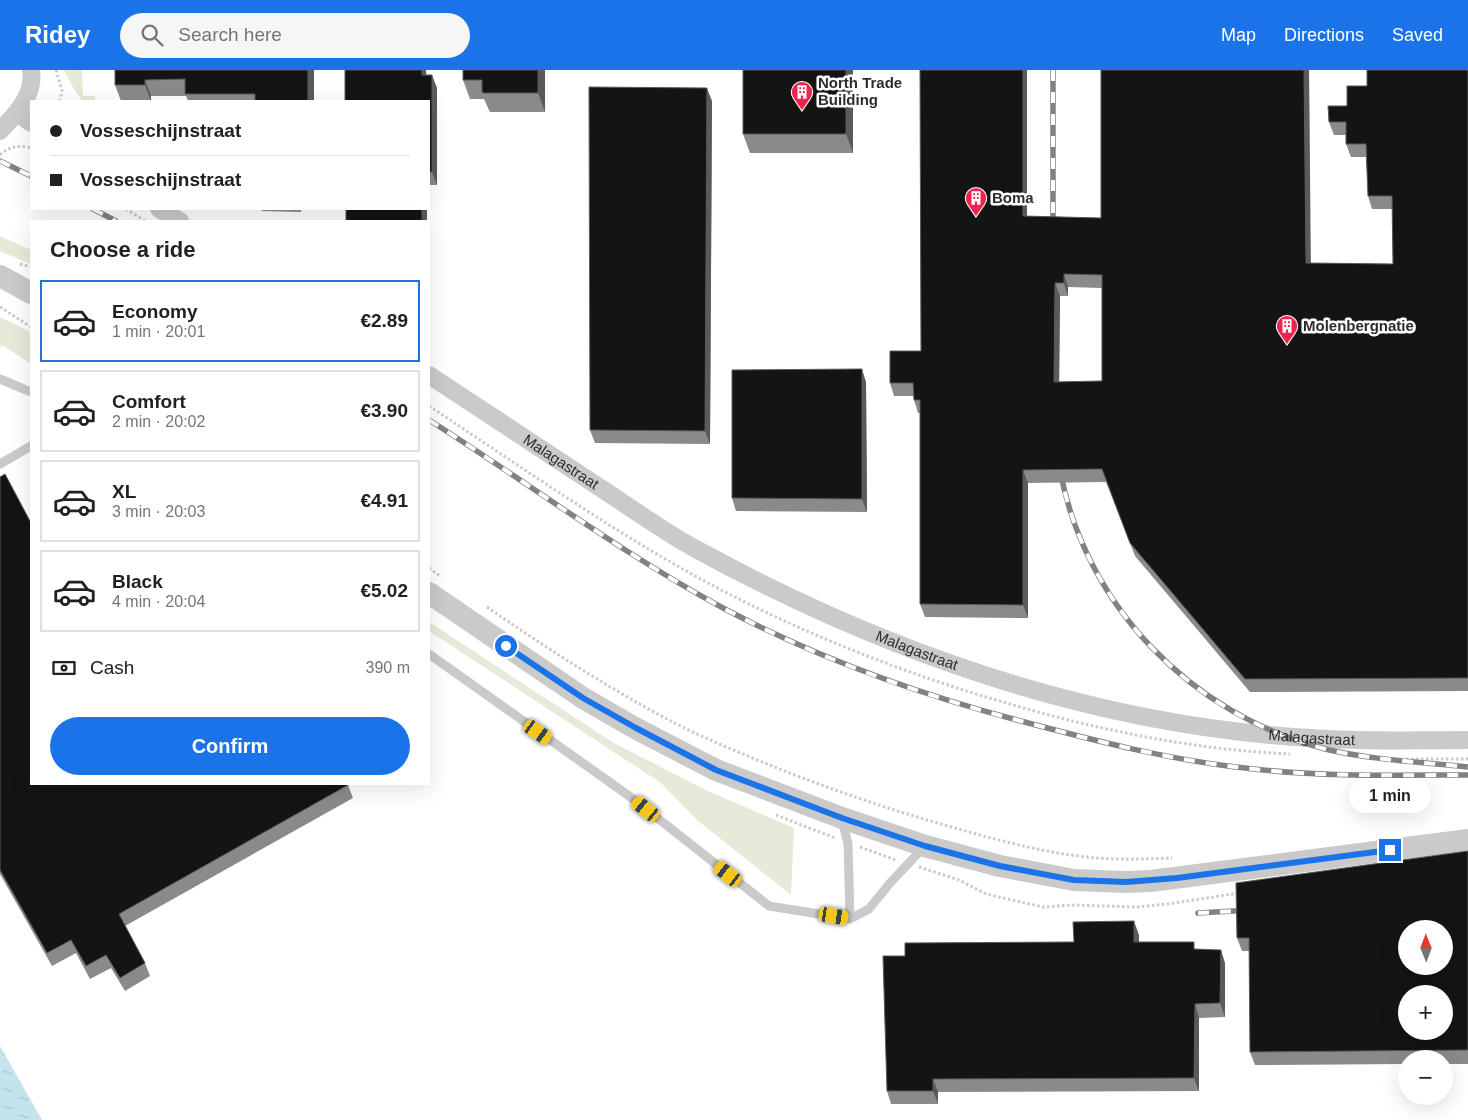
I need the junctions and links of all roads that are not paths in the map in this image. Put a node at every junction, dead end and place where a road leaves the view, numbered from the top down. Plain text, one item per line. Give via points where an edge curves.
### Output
1 (30, 70) edge
2 (24, 118) edge
3 (0, 131) edge
4 (161, 210) edge
5 (178, 220) edge
6 (430, 376) edge
7 (0, 378) edge
8 (30, 392) edge
9 (30, 447) edge
10 (0, 464) edge
11 (437, 586) edge
12 (430, 655) edge
13 (1468, 740) edge
14 (842, 818) junction
15 (1468, 840) edge
16 (925, 846) junction
17 (850, 919) junction

1 - 2 street
2 - 3 street
4 - 5 street
6 - 13 street, Malagastraat via 692,547 822,612 975,673 1109,709 1236,732 1334,739
7 - 8 lane
9 - 10 lane
11 - 14 street via 583,698 716,770
12 - 17 lane via 632,798 769,906
14 - 16 street
14 - 17 lane via 848,843
15 - 16 street via 1126,882 1042,876
16 - 17 lane via 869,909

